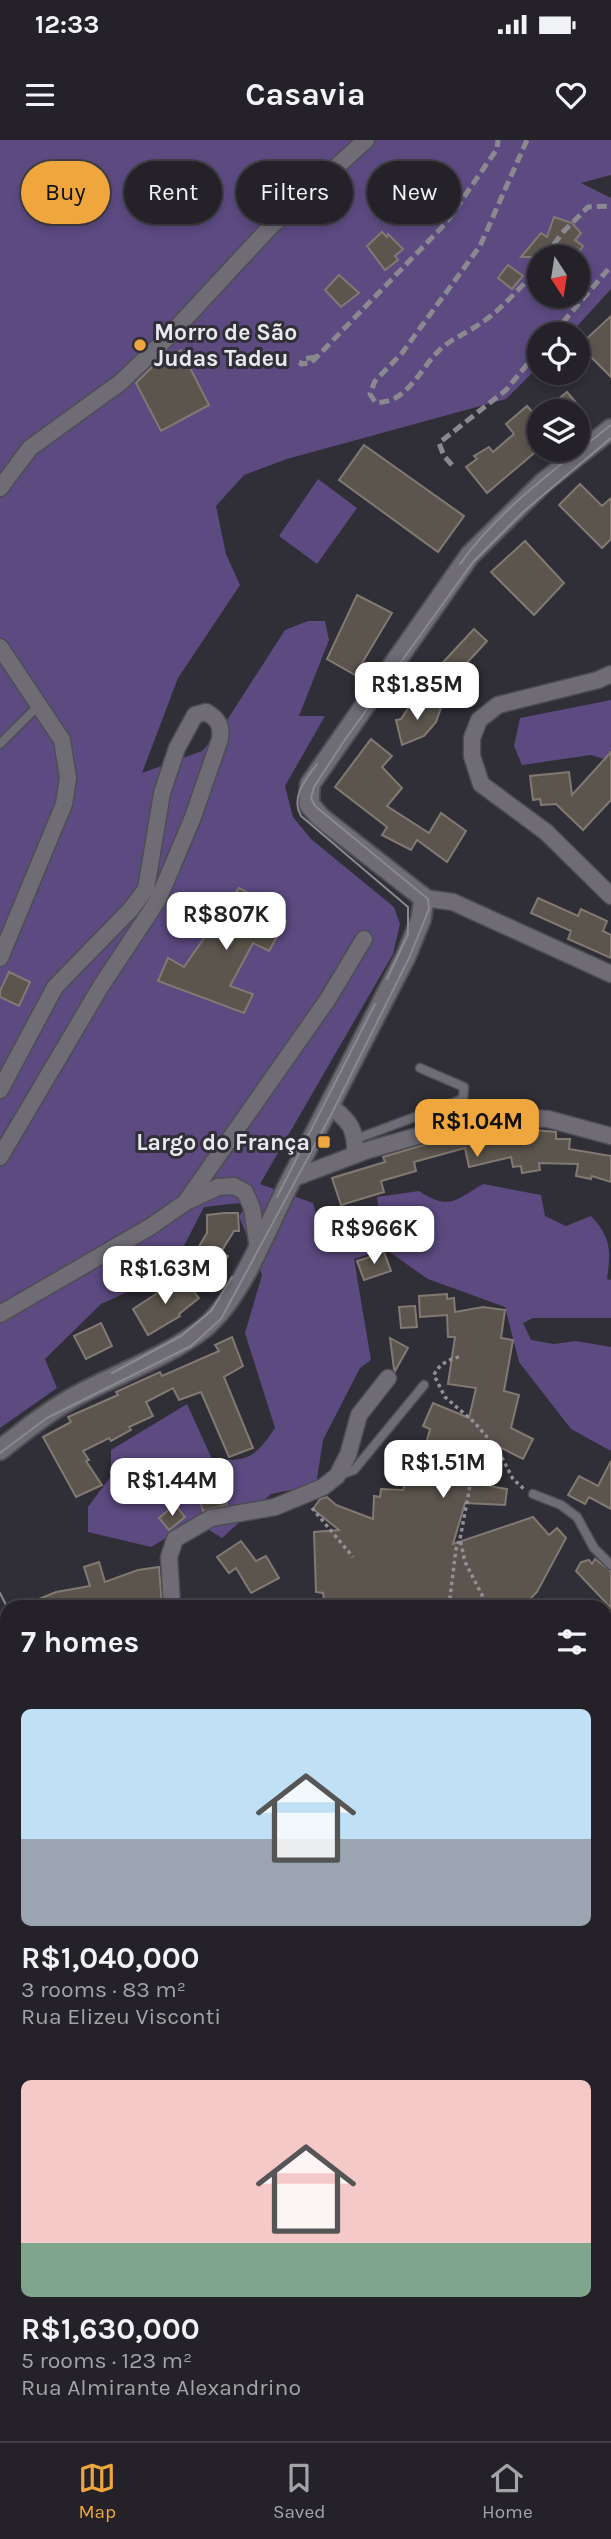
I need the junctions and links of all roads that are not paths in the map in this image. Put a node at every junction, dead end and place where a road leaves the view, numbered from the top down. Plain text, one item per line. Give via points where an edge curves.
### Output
1 (366, 140) edge
2 (611, 429) edge
3 (0, 488) edge
4 (0, 647) edge
5 (611, 674) edge
6 (38, 706) junction
7 (0, 744) edge
8 (611, 896) edge
9 (424, 898) junction
10 (364, 939) dead end
11 (0, 958) edge
12 (611, 974) edge
13 (419, 1068) dead end
14 (0, 1090) edge
15 (330, 1105) junction
16 (611, 1136) edge
17 (355, 1147) junction
18 (0, 1157) edge
19 (291, 1180) junction
20 (186, 1202) junction
21 (258, 1248) junction
22 (0, 1314) edge
23 (388, 1378) dead end
24 (424, 1385) dead end
25 (0, 1450) edge
26 (337, 1476) junction
27 (533, 1494) road end
28 (611, 1566) edge
29 (172, 1600) edge

1 - 3 street via 271,226 121,382 30,448
2 - 9 street via 543,483 470,555 310,784 309,804 320,817
4 - 6 street
5 - 8 street via 498,705 480,720 472,738 472,756 481,784 545,832
6 - 7 lane
6 - 11 street via 62,740 68,778 64,804
9 - 12 street via 453,902
9 - 15 street via 410,947
10 - 20 street via 328,999
13 - 17 lane via 464,1087 463,1099
14 - 18 street via 55,987 146,888 162,793 177,748 195,715 206,712 216,718 220,738 158,900
15 - 17 street via 346,1119
15 - 19 street
16 - 17 street via 548,1119 511,1117
17 - 19 street
19 - 21 street
20 - 21 street via 218,1187 233,1186 245,1192
20 - 22 street
21 - 25 street via 220,1313 205,1327 77,1395
23 - 26 street via 359,1415
24 - 26 lane via 354,1470
26 - 29 street via 323,1487 275,1507 211,1518 174,1539 169,1557
27 - 28 lane via 577,1517 594,1548

